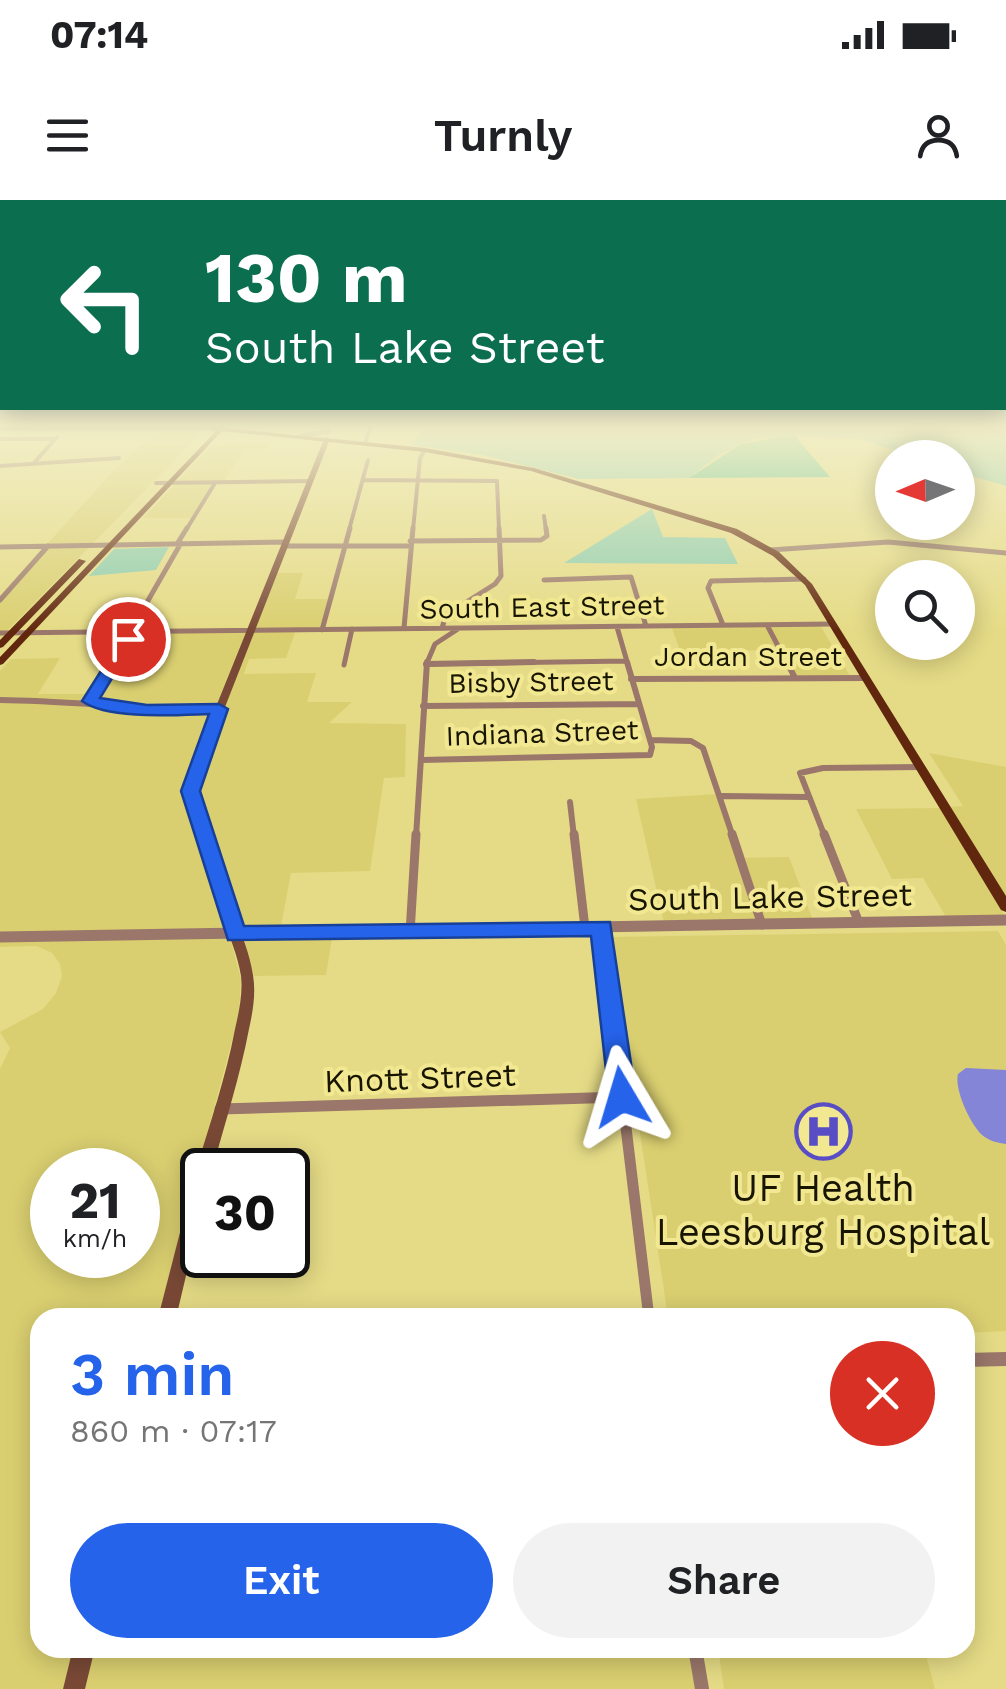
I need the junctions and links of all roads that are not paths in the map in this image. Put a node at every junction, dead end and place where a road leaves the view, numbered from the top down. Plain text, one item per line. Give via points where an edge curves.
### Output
1 (147, 492) edge
2 (160, 492) edge
3 (209, 492) edge
4 (305, 492) edge
5 (361, 492) edge
6 (416, 492) edge
7 (496, 492) edge
8 (611, 492) edge
9 (544, 516) dead end
10 (498, 540) junction
11 (98, 544) junction
12 (110, 544) junction
13 (179, 544) junction
14 (285, 544) junction
15 (410, 544) junction
16 (48, 546) junction
17 (346, 546) junction
18 (0, 547) edge
19 (770, 550) junction
20 (1006, 553) edge
21 (804, 579) junction
22 (544, 580) dead end
23 (11, 587) junction
24 (0, 588) edge
25 (485, 591) joint
26 (0, 600) edge
27 (833, 624) junction
28 (723, 625) junction
29 (767, 625) junction
30 (646, 626) junction
31 (617, 627) junction
32 (404, 628) junction
33 (442, 628) junction
34 (461, 628) junction
35 (352, 629) junction
36 (251, 630) junction
37 (322, 630) junction
38 (133, 632) junction
39 (5, 633) edge
40 (27, 633) junction
41 (0, 645) edge
42 (626, 661) junction
43 (0, 662) edge
44 (426, 664) junction
45 (344, 666) dead end
46 (795, 678) junction
47 (865, 678) junction
48 (631, 679) junction
49 (0, 700) edge
50 (90, 701) junction
51 (639, 704) junction
52 (423, 706) junction
53 (219, 709) junction
54 (650, 740) junction
55 (421, 760) junction
56 (920, 766) junction
57 (722, 796) junction
58 (808, 797) junction
59 (570, 802) dead end
60 (1006, 907) edge
61 (1006, 920) edge
62 (859, 922) junction
63 (762, 925) junction
64 (585, 928) junction
65 (602, 928) junction
66 (410, 933) junction
67 (236, 934) junction
68 (0, 936) edge
69 (622, 1097) junction
70 (220, 1109) junction
71 (210, 1148) edge
72 (180, 1266) edge
73 (170, 1308) edge
74 (648, 1308) edge
75 (1006, 1359) edge
76 (975, 1360) edge
77 (82, 1658) edge
78 (697, 1658) edge
79 (74, 1689) edge
80 (702, 1689) edge

1 - 11 main road
2 - 12 main road
3 - 13 street
4 - 14 main road
5 - 17 street
6 - 15 street
7 - 10 street
8 - 19 main road via 713,523
9 - 10 street via 546,538
10 - 15 street
10 - 25 street via 501,576
11 - 12 street
11 - 16 street
11 - 39 main road
12 - 13 street
12 - 40 main road
13 - 14 street
13 - 38 street
14 - 17 street
14 - 36 main road
15 - 17 street
15 - 32 street
16 - 18 street
16 - 23 street
17 - 37 street
19 - 20 street via 915,541
19 - 21 main road
21 - 27 main road
21 - 28 street via 708,583
22 - 30 street via 631,577
23 - 24 street
23 - 26 street
25 - 33 street via 446,615
27 - 29 street, South East Street
27 - 47 main road
28 - 29 street, South East Street
28 - 30 street, South East Street
29 - 46 street
30 - 31 street, South East Street
31 - 34 street, South East Street
31 - 42 street
32 - 33 street, South East Street
32 - 35 street, South East Street
33 - 34 street, South East Street
34 - 44 street via 435,644
35 - 37 street, South East Street
35 - 45 street
36 - 37 street, South East Street
36 - 38 street, South East Street
36 - 53 main road
38 - 40 street, South East Street
38 - 50 street
39 - 40 street, South East Street
39 - 41 main road
40 - 43 main road
42 - 44 street
42 - 48 street
44 - 52 street
46 - 47 street, Jordan Street
46 - 48 street, Jordan Street
47 - 56 main road
48 - 51 street
49 - 50 street
50 - 53 street via 147,710
51 - 52 street, Bisby Street
51 - 54 street
52 - 55 street
53 - 67 main road via 190,791
54 - 55 street, Indiana Street via 652,753 640,758
54 - 57 street via 700,744
55 - 66 street
56 - 58 street via 804,770
56 - 60 main road
57 - 58 street
57 - 63 street
58 - 62 street
59 - 64 street
61 - 62 street, South Lake Street
62 - 63 street, South Lake Street
63 - 65 street, South Lake Street
64 - 65 street, South Lake Street
64 - 66 street, South Lake Street
65 - 69 street
66 - 67 street, South Lake Street
67 - 68 street, South Lake Street
67 - 70 main road via 248,994
69 - 70 street, Knott Street
69 - 74 street
70 - 71 main road
72 - 73 main road
75 - 76 street
77 - 79 main road
78 - 80 street

